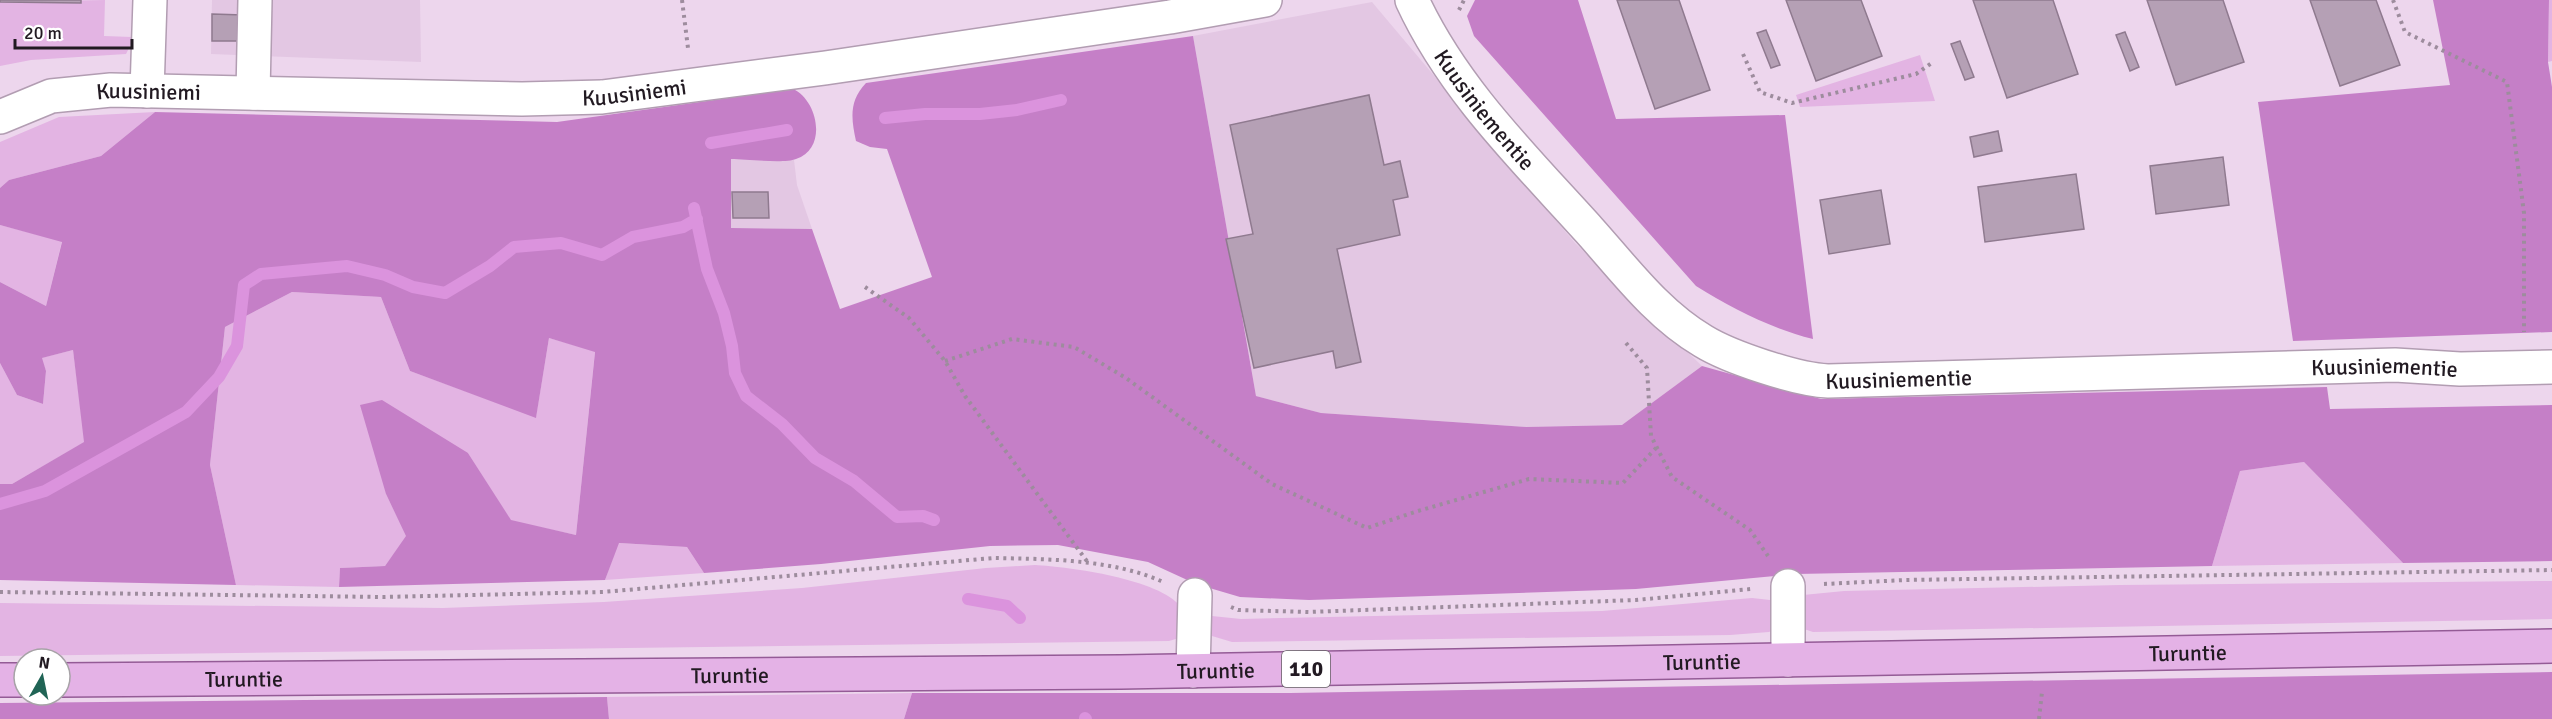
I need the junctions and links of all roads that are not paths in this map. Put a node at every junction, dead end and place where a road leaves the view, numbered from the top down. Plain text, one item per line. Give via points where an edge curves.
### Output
1 (150, 0) edge
2 (255, 0) edge
3 (1265, 0) edge
4 (1412, 0) edge
5 (147, 91) junction
6 (253, 93) junction
7 (0, 117) edge
8 (2552, 367) edge
9 (1788, 586) road end
10 (1195, 596) road end
11 (2552, 646) edge
12 (1788, 660) junction
13 (1193, 671) junction
14 (72, 680) edge

1 - 5 street
2 - 6 street
3 - 6 street, Kuusiniemi via 836,66 602,97
4 - 8 street, Kuusiniementie via 1424,27 1486,116 1655,304 1703,341 1767,368 1828,381 2395,365 2460,369
5 - 6 street, Kuusiniemi
5 - 7 street, Kuusiniemi via 51,96
9 - 12 street
10 - 13 street
11 - 12 main road, Turuntie / 110
12 - 13 main road, Turuntie / 110
13 - 14 main road, Turuntie / 110

